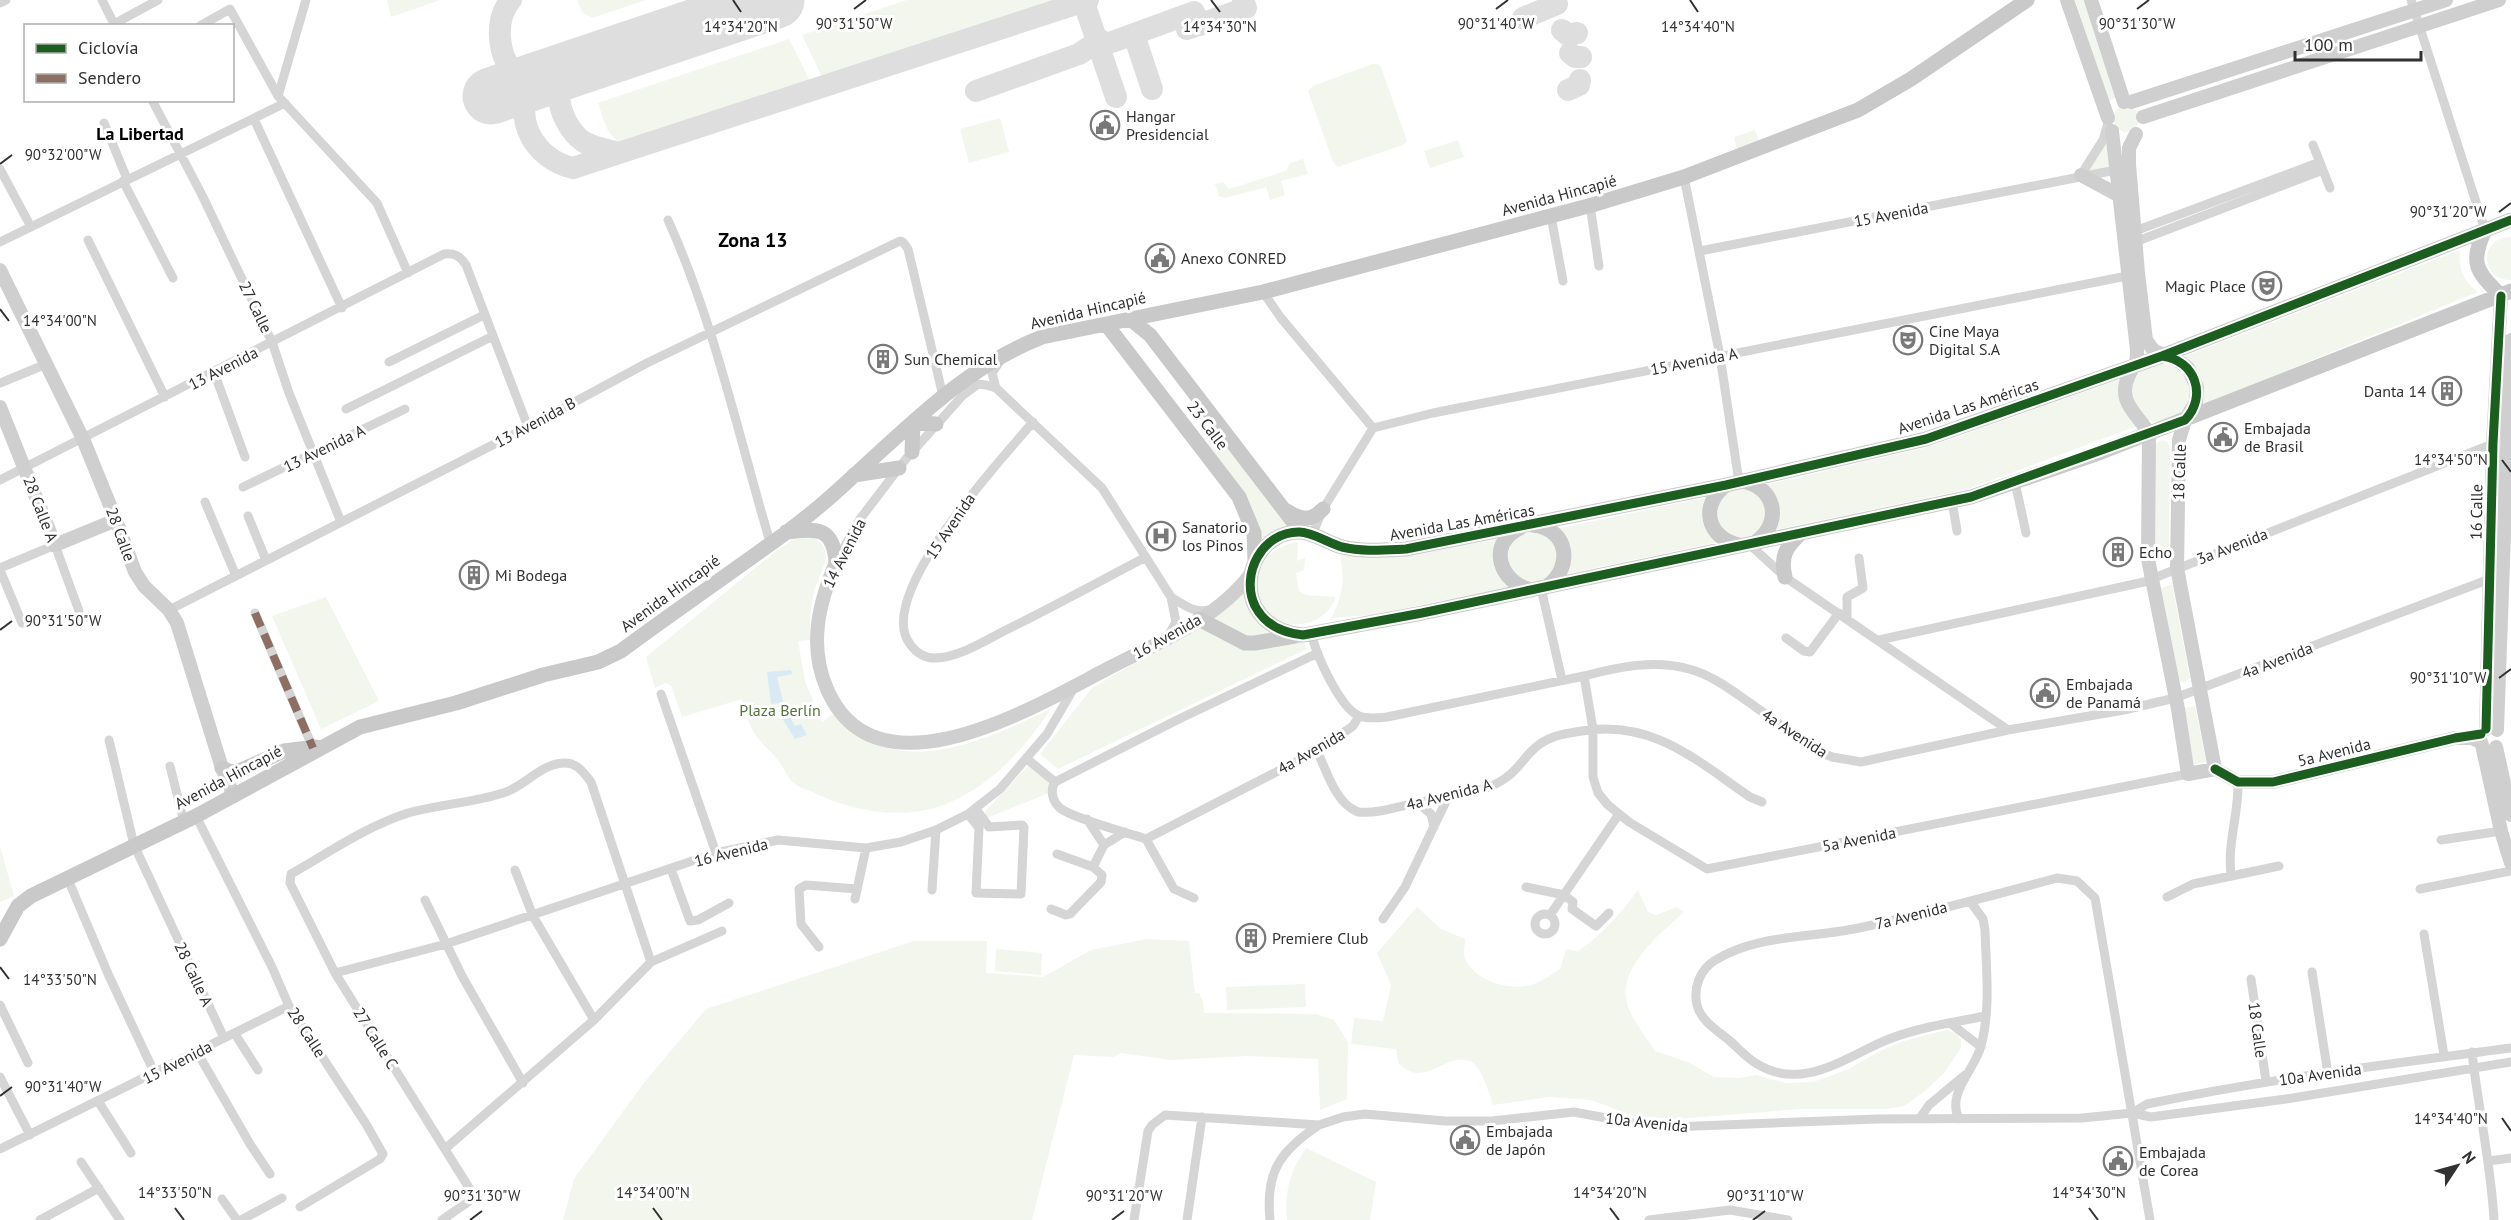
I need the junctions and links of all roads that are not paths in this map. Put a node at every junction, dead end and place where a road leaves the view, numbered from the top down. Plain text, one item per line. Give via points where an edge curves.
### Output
1 (6, 0) edge
2 (102, 0) edge
3 (158, 0) edge
4 (306, 0) edge
5 (2026, 0) edge
6 (2067, 0) edge
7 (2091, 0) edge
8 (2446, 0) edge
9 (2499, 0) edge
10 (0, 3) edge
11 (2413, 5) edge
12 (114, 24) edge
13 (116, 24) edge
14 (204, 24) edge
15 (2419, 26) junction
16 (282, 99) junction
17 (153, 102) edge
18 (2127, 102) junction
19 (2144, 117) junction
20 (254, 119) junction
21 (105, 123) dead end
22 (2110, 124) junction
23 (2136, 134) junction
24 (2313, 145) dead end
25 (180, 153) junction
26 (2321, 166) junction
27 (2123, 168) junction
28 (0, 169) edge
29 (2081, 175) junction
30 (1684, 177) junction
31 (125, 180) junction
32 (2330, 188) dead end
33 (2120, 196) junction
34 (1590, 206) junction
35 (1551, 216) junction
36 (668, 220) dead end
37 (2509, 222) edge
38 (31, 227) junction
39 (2485, 230) junction
40 (2135, 236) junction
41 (88, 240) dead end
42 (0, 242) edge
43 (1700, 251) junction
44 (1599, 266) dead end
45 (0, 270) edge
46 (408, 273) junction
47 (2133, 274) junction
48 (173, 278) dead end
49 (1563, 281) dead end
50 (1263, 292) junction
51 (2506, 294) edge
52 (342, 308) junction
53 (1158, 313) junction
54 (484, 315) junction
55 (1130, 319) junction
56 (1106, 324) junction
57 (711, 332) junction
58 (1150, 334) junction
59 (493, 336) junction
60 (2511, 340) edge
61 (272, 342) junction
62 (1010, 350) junction
63 (1720, 356) junction
64 (2162, 356) junction
65 (389, 362) dead end
66 (44, 365) junction
67 (2137, 365) junction
68 (213, 372) junction
69 (0, 383) edge
70 (996, 388) junction
71 (943, 396) junction
72 (165, 397) junction
73 (0, 407) edge
74 (346, 409) dead end
75 (405, 409) dead end
76 (2504, 409) edge
77 (2185, 420) junction
78 (1033, 422) junction
79 (913, 423) junction
80 (936, 424) junction
81 (528, 427) junction
82 (1221, 428) junction
83 (1373, 428) junction
84 (2149, 433) junction
85 (83, 439) junction
86 (2500, 443) junction
87 (1200, 444) junction
88 (314, 452) junction
89 (912, 452) junction
90 (245, 457) dead end
91 (25, 467) junction
92 (898, 468) junction
93 (854, 475) junction
94 (0, 480) edge
95 (2015, 482) junction
96 (1736, 483) junction
97 (243, 487) dead end
98 (1952, 501) junction
99 (206, 502) dead end
100 (1323, 509) junction
101 (1284, 510) junction
102 (248, 516) dead end
103 (117, 520) junction
104 (341, 522) junction
105 (1528, 526) junction
106 (2502, 528) edge
107 (1957, 531) dead end
108 (786, 532) junction
109 (1306, 533) junction
110 (1801, 533) junction
111 (2026, 533) dead end
112 (770, 542) junction
113 (1748, 543) junction
114 (55, 545) junction
115 (1146, 557) junction
116 (1859, 558) dead end
117 (266, 560) junction
118 (836, 561) junction
119 (1253, 567) junction
120 (2177, 568) junction
121 (0, 569) edge
122 (236, 576) junction
123 (1785, 577) junction
124 (2496, 577) junction
125 (2151, 579) junction
126 (1539, 589) junction
127 (1171, 597) junction
128 (1216, 607) junction
129 (170, 609) junction
130 (80, 611) dead end
131 (1839, 612) junction
132 (255, 613) dead end
133 (1847, 618) junction
134 (1199, 619) junction
135 (22, 623) dead end
136 (1166, 638) junction
137 (1786, 638) dead end
138 (1880, 640) junction
139 (1314, 641) junction
140 (2499, 659) edge
141 (1584, 676) junction
142 (1562, 680) junction
143 (1075, 686) junction
144 (2199, 690) junction
145 (661, 694) dead end
146 (2175, 698) junction
147 (1359, 716) junction
148 (986, 728) joint
149 (1593, 729) junction
150 (2008, 730) junction
151 (2494, 738) edge
152 (109, 740) dead end
153 (330, 741) junction
154 (313, 748) junction
155 (1317, 751) junction
156 (1026, 758) junction
157 (170, 766) dead end
158 (222, 768) junction
159 (2215, 769) junction
160 (2188, 774) junction
161 (1055, 782) junction
162 (2238, 782) junction
163 (234, 796) junction
164 (1448, 797) junction
165 (1762, 802) dead end
166 (1418, 803) junction
167 (972, 812) junction
168 (1619, 814) junction
169 (2511, 815) edge
170 (190, 819) junction
171 (1087, 819) junction
172 (1434, 827) junction
173 (936, 830) junction
174 (2501, 831) junction
175 (1125, 832) junction
176 (1146, 838) junction
177 (2441, 840) dead end
178 (1104, 844) junction
179 (134, 845) junction
180 (866, 848) junction
181 (716, 853) junction
182 (1057, 854) dead end
183 (2511, 863) edge
184 (2279, 866) dead end
185 (1093, 867) junction
186 (671, 868) junction
187 (515, 870) dead end
188 (2511, 871) edge
189 (2231, 875) junction
190 (67, 877) junction
191 (625, 884) junction
192 (1526, 887) dead end
193 (2420, 889) dead end
194 (932, 890) dead end
195 (1564, 895) junction
196 (2167, 897) dead end
197 (1194, 898) dead end
198 (425, 900) dead end
199 (1970, 901) junction
200 (729, 903) dead end
201 (1051, 909) dead end
202 (1609, 913) dead end
203 (1550, 915) dead end
204 (533, 916) junction
205 (1383, 919) dead end
206 (722, 931) dead end
207 (2424, 934) dead end
208 (0, 939) edge
209 (446, 944) junction
210 (819, 947) dead end
211 (651, 962) junction
212 (2312, 972) dead end
213 (335, 973) junction
214 (2251, 979) dead end
215 (0, 1005) edge
216 (289, 1006) junction
217 (1986, 1016) junction
218 (594, 1020) junction
219 (1950, 1023) junction
220 (235, 1034) junction
221 (224, 1038) junction
222 (1981, 1047) junction
223 (2511, 1048) edge
224 (197, 1052) junction
225 (2472, 1052) junction
226 (2444, 1055) junction
227 (2511, 1062) edge
228 (28, 1063) dead end
229 (2473, 1068) junction
230 (258, 1070) dead end
231 (1967, 1073) junction
232 (155, 1074) junction
233 (2328, 1074) junction
234 (0, 1077) edge
235 (2283, 1079) junction
236 (2266, 1081) junction
237 (523, 1083) junction
238 (2286, 1100) junction
239 (98, 1101) junction
240 (2132, 1113) junction
241 (1202, 1117) junction
242 (1920, 1118) junction
243 (1959, 1119) junction
244 (1319, 1125) junction
245 (30, 1135) junction
246 (446, 1148) junction
247 (0, 1149) edge
248 (131, 1152) dead end
249 (2511, 1158) edge
250 (2489, 1161) junction
251 (81, 1162) dead end
252 (270, 1174) dead end
253 (99, 1188) junction
254 (282, 1198) dead end
255 (222, 1199) dead end
256 (300, 1207) dead end
257 (39, 1220) edge
258 (120, 1220) edge
259 (239, 1220) edge
260 (442, 1220) edge
261 (1134, 1220) edge
262 (1187, 1220) edge
263 (1270, 1220) edge
264 (1649, 1220) edge
265 (1788, 1220) edge
266 (2150, 1220) edge
267 (2494, 1220) edge

1 - 10 street
2 - 12 street
3 - 13 street
4 - 16 street
5 - 30 main road, Avenida Hincapié via 1911,79 1858,110
6 - 22 street, 18 Calle
7 - 18 street
8 - 11 street
9 - 15 street
11 - 15 street
11 - 18 street
14 - 16 street via 230,9
15 - 19 street
15 - 39 street
16 - 20 street
16 - 46 street via 377,203
17 - 25 street, 27 Calle
18 - 19 street via 2140,109
18 - 22 street via 2113,107
19 - 23 street
20 - 25 street
20 - 52 street
21 - 31 street
22 - 23 street via 2124,137
22 - 27 street, 18 Calle
22 - 29 street
23 - 27 street, 18 Calle
24 - 26 street
25 - 31 street
25 - 61 street, 27 Calle
26 - 32 street
26 - 40 street
27 - 29 street, 15 Avenida
27 - 33 street, 18 Calle
27 - 40 street, 18 Calle
28 - 38 street
29 - 33 street
29 - 43 street, 15 Avenida
30 - 34 main road, Avenida Hincapié
30 - 43 street
31 - 38 street
31 - 48 street
33 - 47 street, 18 Calle
34 - 35 main road, Avenida Hincapié
34 - 44 street
35 - 49 street
35 - 50 main road, Avenida Hincapié
36 - 57 street
37 - 39 main road, Avenida Las Américas
38 - 42 street
39 - 51 main road via 2475,255 2476,266 2480,275
39 - 64 main road, Avenida Las Américas
40 - 47 street, 18 Calle
41 - 72 street
43 - 63 street
45 - 66 street, 28 Calle
46 - 52 street, 13 Avenida
46 - 54 street, 13 Avenida via 444,254 455,254 463,260
47 - 63 street, 15 Avenida A
47 - 64 street, 18 Calle via 2146,340
47 - 67 street, 18 Calle
50 - 53 main road, Avenida Hincapié
50 - 83 street
51 - 76 street, 16 Calle
51 - 77 main road
52 - 61 street, 13 Avenida
53 - 55 main road, Avenida Hincapié
53 - 58 main road
54 - 59 street
54 - 65 street
55 - 56 main road, Avenida Hincapié
55 - 58 main road, 23 Calle
56 - 62 main road, Avenida Hincapié via 1042,337
56 - 87 main road, 23 Calle
57 - 71 street, 13 Avenida B via 903,242 908,249
57 - 81 street, 13 Avenida B
57 - 112 street
58 - 82 main road, 23 Calle
59 - 74 street, 13 Avenida A
59 - 81 street
60 - 76 street, 16 Calle
61 - 68 street, 13 Avenida
61 - 88 street, 27 Calle
62 - 70 street via 992,373
62 - 71 main road, Avenida Hincapié
63 - 83 street, 15 Avenida A
63 - 96 street
64 - 67 main road, Avenida Las Américas
64 - 77 street, 18 Calle via 2182,363 2195,380 2196,402
66 - 69 street
66 - 85 street, 28 Calle
67 - 84 street, 18 Calle via 2128,377 2125,399
67 - 96 main road, Avenida Las Américas via 1926,439
68 - 72 street, 13 Avenida
68 - 90 street
70 - 78 street
70 - 80 street, 14 Avenida via 978,384
71 - 79 main road, Avenida Hincapié
72 - 85 street, 13 Avenida
73 - 91 street, 28 Calle A
75 - 88 street, 13 Avenida A
76 - 86 street, 16 Calle
77 - 84 main road
77 - 120 street, 18 Calle via 2179,440
78 - 115 street via 1102,488
78 - 115 street, 15 Avenida via 965,501 934,545 904,610 905,637 910,645 931,658 966,650
79 - 80 main road
79 - 89 main road
79 - 93 main road, Avenida Hincapié
80 - 89 street, 14 Avenida
81 - 104 street, 13 Avenida B
82 - 87 main road
82 - 101 main road, 23 Calle
83 - 100 street
84 - 95 main road
84 - 125 street, 18 Calle
85 - 91 street, 13 Avenida
85 - 103 street, 28 Calle
86 - 106 street, 16 Calle
86 - 120 street, 3a Avenida
87 - 119 main road, 23 Calle via 1239,497 1254,533
88 - 97 street, 13 Avenida A
88 - 104 street, 27 Calle
89 - 92 street, 14 Avenida
91 - 94 street, 13 Avenida
91 - 114 street, 28 Calle A
92 - 93 main road
92 - 118 street, 14 Avenida via 860,519
93 - 108 main road, Avenida Hincapié
95 - 98 main road
95 - 111 street
96 - 105 main road, Avenida Las Américas
96 - 113 main road via 1760,488 1773,507 1768,530
96 - 113 main road via 1713,498 1710,516 1716,533 1723,539
98 - 107 street
98 - 110 main road
99 - 122 street
100 - 101 main road via 1315,517 1305,519
100 - 109 street
101 - 109 main road, 23 Calle
102 - 117 street
103 - 114 street
103 - 129 street, 28 Calle via 140,581
104 - 117 street, 13 Avenida B
105 - 109 main road, Avenida Las Américas via 1406,549 1373,551 1341,547
105 - 126 main road via 1547,529 1555,535 1564,553 1561,573
105 - 126 main road via 1516,530 1502,545 1501,565 1512,583
106 - 124 street, 16 Calle
108 - 112 main road, Avenida Hincapié
108 - 118 main road via 825,533 833,541
109 - 119 main road via 1277,538 1262,550
110 - 113 main road
110 - 123 main road via 1786,549 1782,565
112 - 153 main road, Avenida Hincapié via 609,658 360,727
113 - 123 street
113 - 126 main road
114 - 121 street
114 - 130 street, 28 Calle A
115 - 127 street
116 - 133 street via 1863,588 1847,597
117 - 122 street, 13 Avenida B
118 - 148 street, 14 Avenida via 822,599 816,643 821,673 840,711 857,727 887,740 957,738
119 - 128 street, 16 Avenida via 1240,588
119 - 139 main road via 1253,600 1267,622
120 - 125 street, 3a Avenida
120 - 144 street, 18 Calle
121 - 135 street
122 - 129 street, 13 Avenida B
123 - 131 street
124 - 140 street, 16 Calle
124 - 144 street, 4a Avenida
125 - 138 street, 3a Avenida
125 - 146 street, 18 Calle
126 - 139 main road
126 - 142 street
127 - 128 street via 1198,611
127 - 136 street via 1176,622
128 - 134 street, 16 Avenida
129 - 158 street, 28 Calle
131 - 133 street
131 - 137 street via 1810,652
132 - 154 street
133 - 138 street
134 - 136 street, 16 Avenida
134 - 139 main road via 1245,643
136 - 143 street, 16 Avenida
138 - 150 street
139 - 147 street via 1340,698
139 - 161 street via 1179,719
140 - 151 street, 16 Calle
141 - 142 street, 4a Avenida
141 - 149 street, 5a Avenida
141 - 150 street, 4a Avenida via 1634,665 1689,668 1722,684 1818,751 1848,761 1861,762
142 - 147 street, 4a Avenida via 1379,718
143 - 148 street, 16 Avenida
143 - 156 street, 16 Avenida via 1052,726
144 - 146 street, 4a Avenida
144 - 159 street, 18 Calle
145 - 181 street
146 - 150 street, 4a Avenida
146 - 160 street, 18 Calle
147 - 155 street, 4a Avenida via 1353,726
149 - 164 street, 4a Avenida A via 1545,740 1499,783
149 - 165 street, 4a Avenida A via 1636,731 1657,737
149 - 168 street, 5a Avenida via 1594,784
151 - 162 street, 5a Avenida via 2455,738 2273,782
151 - 169 street, 16 Calle
151 - 174 street, 16 Calle
152 - 179 street, 28 Calle A
153 - 154 main road
153 - 163 main road, Avenida Hincapié
154 - 158 main road via 284,751 239,771
155 - 166 street, 4a Avenida A via 1336,791 1351,810 1368,812
155 - 176 street, 4a Avenida
156 - 161 street
156 - 167 street, 16 Avenida via 1000,789
157 - 170 street, 28 Calle
158 - 163 street, 28 Calle
159 - 160 street, 5a Avenida
159 - 162 street, 5a Avenida
160 - 168 street, 5a Avenida via 1714,868 1700,866
161 - 171 street via 1052,794 1058,806
162 - 189 street
163 - 170 main road, Avenida Hincapié
164 - 166 street, 4a Avenida A
164 - 172 street
166 - 172 street via 1431,814
167 - 167 street via 979,828 976,892 1021,894 1024,827 989,827
167 - 173 street, 16 Avenida
168 - 195 street
170 - 179 main road, Avenida Hincapié
170 - 216 street, 28 Calle via 272,967
171 - 175 street
171 - 178 street
172 - 205 street via 1405,886
173 - 180 street, 16 Avenida
173 - 194 street
174 - 177 street
174 - 183 street, 16 Calle
175 - 176 street
175 - 178 street
176 - 197 street via 1174,889
178 - 185 street
179 - 190 main road, Avenida Hincapié
179 - 221 street, 28 Calle A
180 - 181 street, 16 Avenida via 778,840
180 - 210 street via 856,894 806,885 799,889 801,924
181 - 186 street, 16 Avenida
182 - 185 street
184 - 189 street
185 - 201 street via 1101,873 1102,880 1072,912 1066,915
186 - 191 street, 16 Avenida
186 - 200 street via 690,921
187 - 204 street
188 - 193 street
189 - 196 street via 2193,884
190 - 208 main road, Avenida Hincapié via 18,906
190 - 232 street
191 - 204 street, 16 Avenida
191 - 211 street
191 - 213 street, 27 Calle C via 591,782 579,767 554,764 508,791 388,820 291,874 290,883
192 - 195 street
195 - 202 street via 1573,902 1574,910 1596,926
195 - 203 street
198 - 209 street
199 - 217 street via 1985,930
199 - 219 street, 7a Avenida via 1858,928 1751,944 1710,964 1700,978 1696,998 1708,1022 1752,1060 1775,1071 1797,1074 1839,1064 1889,1039
199 - 240 street, 7a Avenida via 2056,878 2077,881 2095,898
204 - 209 street, 16 Avenida
204 - 218 street
206 - 211 street
207 - 226 street
209 - 213 street, 16 Avenida
209 - 237 street
211 - 218 street
212 - 233 street
213 - 246 street, 27 Calle C
214 - 236 street, 18 Calle
215 - 228 street
216 - 220 street, 15 Avenida
216 - 256 street, 28 Calle via 383,1154
217 - 219 street
217 - 222 street
218 - 237 street
219 - 222 street
220 - 221 street, 15 Avenida
220 - 230 street
221 - 224 street, 15 Avenida
222 - 231 street
223 - 225 street, 10a Avenida
224 - 232 street, 15 Avenida
224 - 252 street
225 - 226 street, 10a Avenida
225 - 229 street
226 - 233 street, 10a Avenida
227 - 229 street, 10a Avenida
229 - 238 street, 10a Avenida
229 - 250 street
231 - 242 street via 1929,1105
231 - 243 street via 1957,1096 1955,1112
232 - 239 street, 15 Avenida
233 - 235 street, 10a Avenida
234 - 245 street
235 - 236 street, 10a Avenida
235 - 238 street
236 - 240 street, 10a Avenida via 2147,1104
237 - 246 street
238 - 240 street, 10a Avenida via 2177,1115 2151,1117
239 - 245 street, 15 Avenida
239 - 248 street
240 - 243 street, 10a Avenida via 2082,1118
240 - 266 street
241 - 244 street, 10a Avenida
241 - 261 street, 10a Avenida via 1165,1115 1148,1131
241 - 262 street
242 - 243 street, 10a Avenida
242 - 244 street, 10a Avenida via 1672,1127 1574,1112 1492,1121 1365,1114 1343,1116
244 - 263 street via 1294,1142 1281,1157 1274,1174
245 - 247 street, 15 Avenida
246 - 260 street, 27 Calle C via 471,1191 471,1198
249 - 250 street
250 - 267 street
251 - 253 street
253 - 257 street
253 - 258 street
254 - 259 street
255 - 259 street
264 - 265 street via 1730,1210

